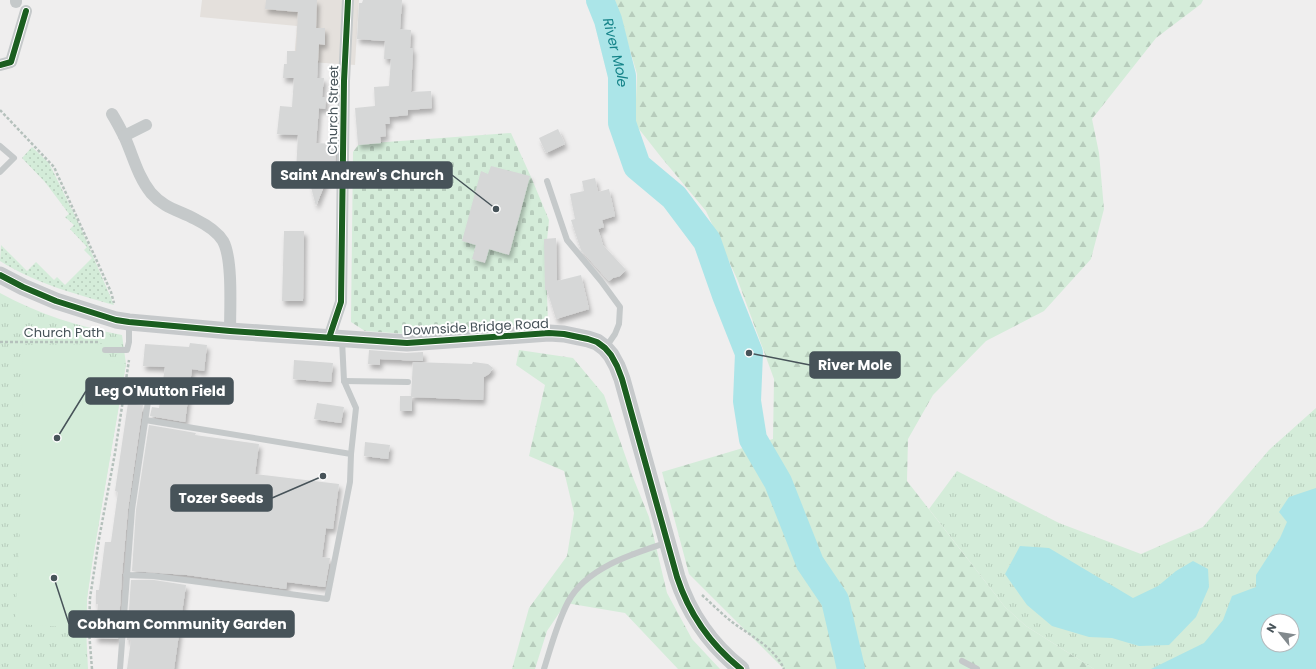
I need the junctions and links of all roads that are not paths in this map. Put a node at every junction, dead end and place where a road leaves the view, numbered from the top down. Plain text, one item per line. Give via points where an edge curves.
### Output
1 (348, 0) edge
2 (26, 11) dead end
3 (0, 65) edge
4 (112, 114) dead end
5 (146, 125) dead end
6 (124, 136) junction
7 (0, 146) edge
8 (0, 172) edge
9 (547, 180) dead end
10 (0, 275) edge
11 (123, 321) junction
12 (230, 331) junction
13 (336, 338) junction
14 (605, 348) junction
15 (105, 350) dead end
16 (344, 381) junction
17 (408, 382) dead end
18 (150, 388) dead end
19 (145, 420) junction
20 (351, 454) junction
21 (667, 542) junction
22 (126, 575) junction
23 (962, 661) dead end
24 (120, 669) edge
25 (544, 669) edge
26 (740, 669) edge
27 (977, 669) edge

1 - 13 street, Church Street via 344,81 341,302
2 - 3 street via 11,62
4 - 6 street
5 - 6 street
6 - 12 street via 140,174 151,192 166,206 205,224 223,241 229,270
7 - 8 lane via 14,158
9 - 14 lane via 566,240 620,307 619,324
10 - 11 street, Downside Bridge Road via 56,301
11 - 12 street, Downside Bridge Road
11 - 15 lane via 129,342 127,350
12 - 13 street, Downside Bridge Road
13 - 14 street, Downside Bridge Road via 407,343 549,333 588,338
13 - 16 lane via 341,346
14 - 21 street, Downside Bridge Road via 622,379
16 - 17 lane
16 - 20 lane via 356,408
18 - 19 lane
19 - 20 lane
19 - 22 lane via 132,509
20 - 22 lane via 350,482 327,599 154,576
21 - 25 lane via 611,565 579,587 563,613
21 - 26 street, Downside Bridge Road via 681,591 693,616 718,648
22 - 24 lane
23 - 27 lane

